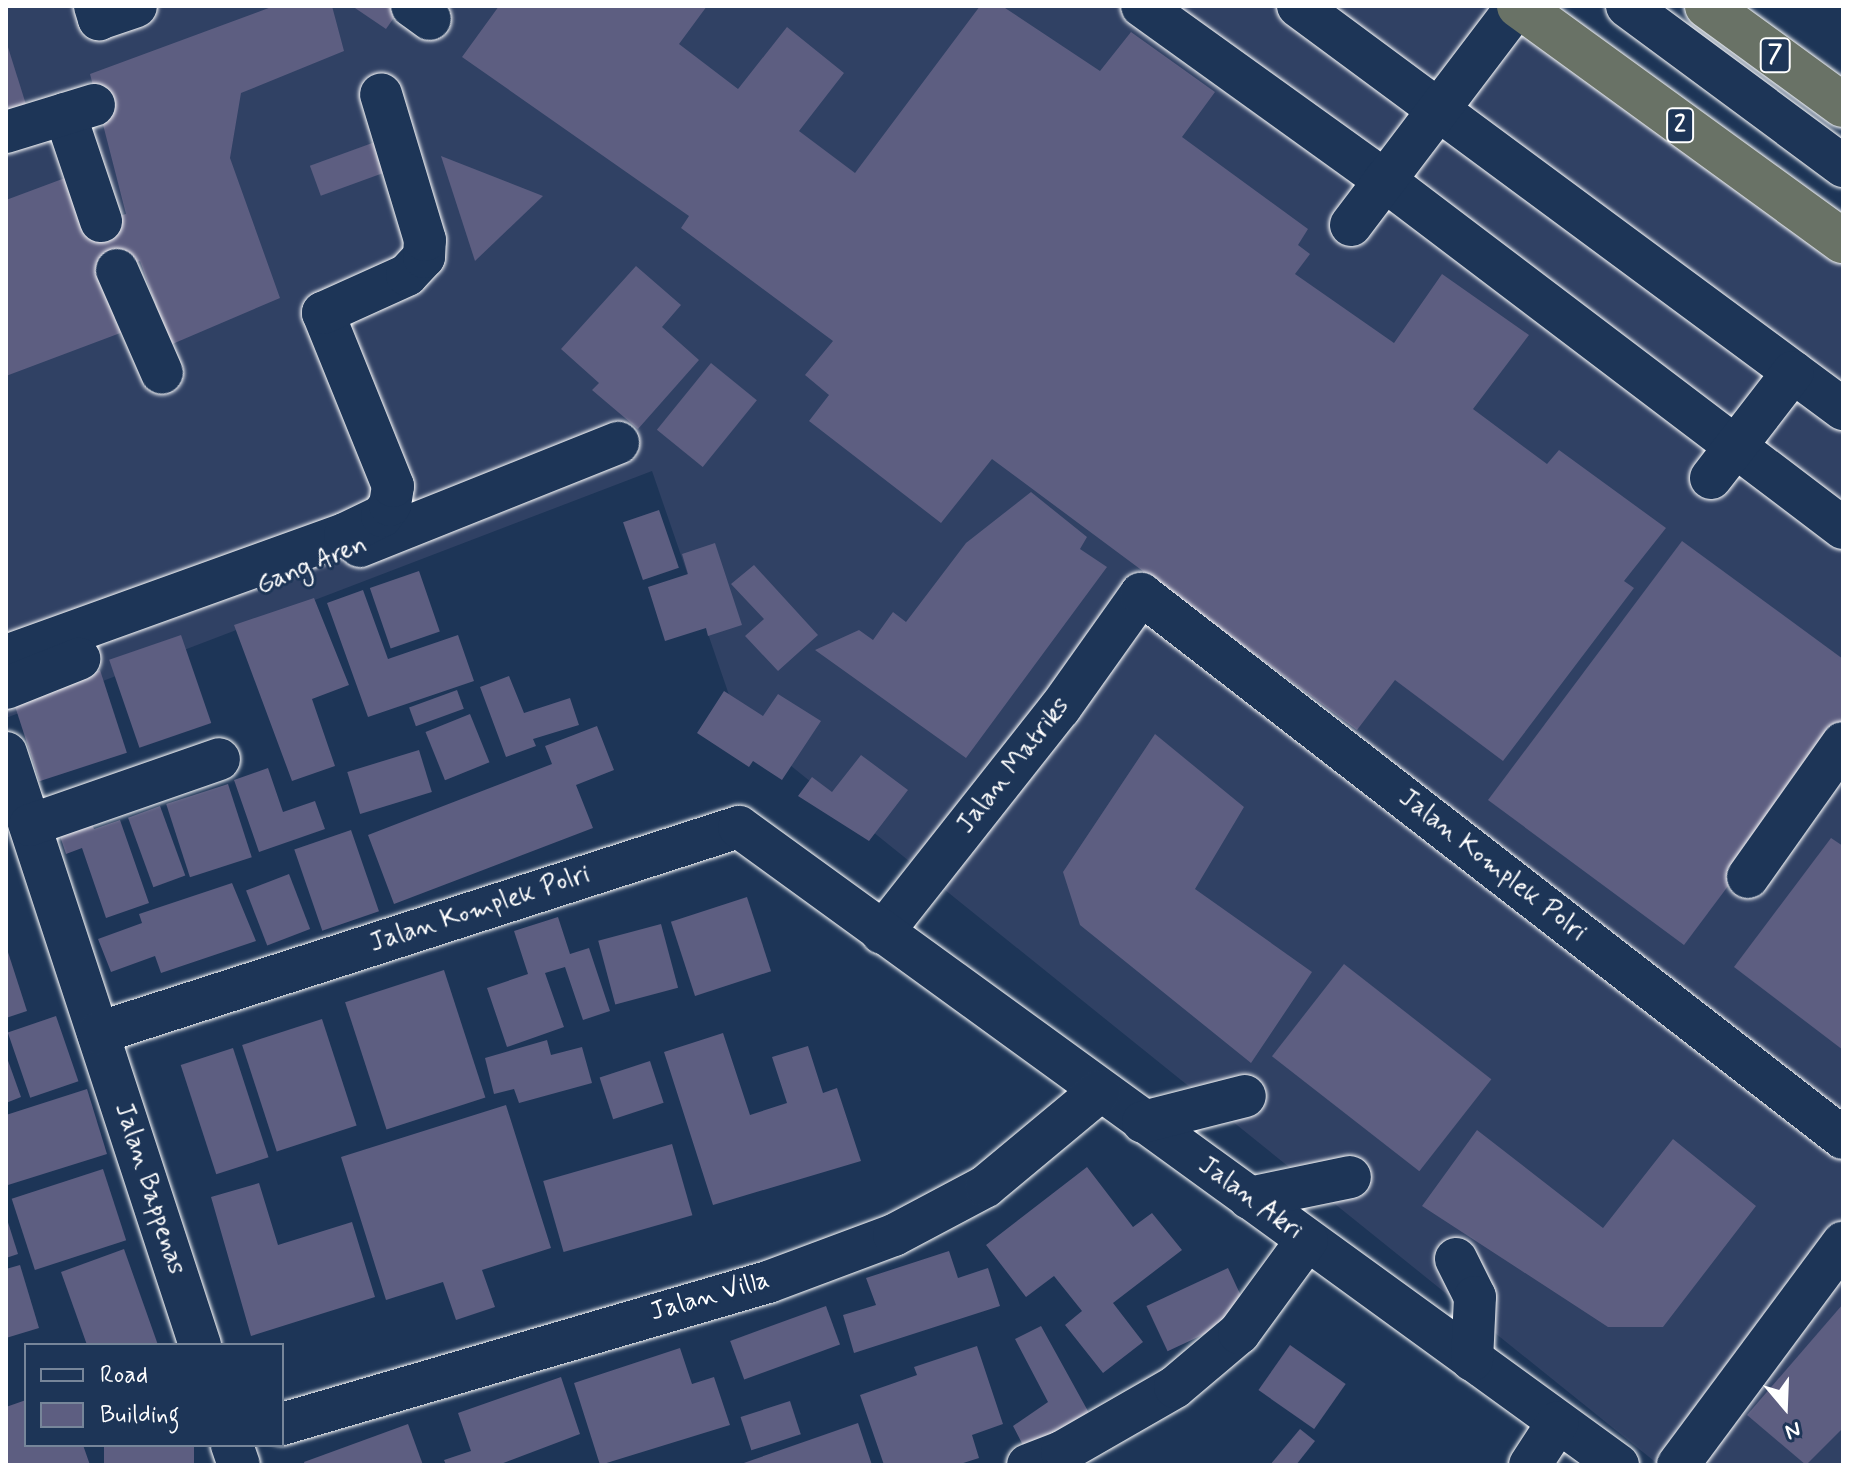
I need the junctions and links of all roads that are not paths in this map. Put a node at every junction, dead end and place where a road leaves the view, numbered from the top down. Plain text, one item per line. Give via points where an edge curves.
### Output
1 (95, 6) edge
2 (136, 6) edge
3 (1142, 6) edge
4 (1298, 6) edge
5 (1518, 6) edge
6 (1627, 6) edge
7 (1707, 6) edge
8 (381, 94) dead end
9 (1843, 105) edge
10 (1436, 112) junction
11 (6, 132) edge
12 (1843, 166) edge
13 (1384, 180) junction
14 (101, 221) dead end
15 (1351, 225) dead end
16 (1843, 241) edge
17 (117, 270) dead end
18 (1793, 372) junction
19 (162, 373) dead end
20 (1843, 409) edge
21 (618, 443) dead end
22 (1724, 462) junction
23 (1843, 528) edge
24 (1141, 594) joint
25 (6, 656) edge
26 (6, 688) edge
27 (1843, 743) edge
28 (6, 753) edge
29 (219, 759) dead end
30 (30, 825) junction
31 (1748, 877) dead end
32 (882, 933) junction
33 (98, 1033) junction
34 (1100, 1091) junction
35 (1245, 1096) dead end
36 (1143, 1122) junction
37 (1843, 1138) edge
38 (1350, 1177) dead end
39 (1249, 1198) junction
40 (1307, 1240) junction
41 (1843, 1243) edge
42 (1456, 1259) dead end
43 (199, 1343) edge
44 (1472, 1360) junction
45 (1558, 1422) junction
46 (284, 1423) edge
47 (1687, 1462) edge
48 (1028, 1465) edge
49 (1530, 1465) edge
50 (1618, 1465) edge

1 - 2 street via 99,19
3 - 13 street
4 - 10 street
5 - 10 street
5 - 16 highway, 2
6 - 12 street
7 - 9 highway, 7
8 - 25 street via 425,240 424,257 407,275 323,313 393,486 390,505 382,516 345,534
10 - 13 street
10 - 18 street
11 - 14 street via 80,109
13 - 15 street
13 - 22 street
17 - 19 street
18 - 20 street
18 - 22 street
21 - 26 street, Gang Aren
22 - 23 street
24 - 32 street, Jalan Matriks via 1060,708
24 - 37 street, Jalan Komplek Polri via 1409,820 1564,941
27 - 31 street
28 - 30 street, Jalan Bappenas
29 - 30 street
30 - 33 street, Jalan Bappenas
32 - 33 street, Jalan Komplek Polri via 739,827
32 - 34 street, Jalan Akri
33 - 43 street, Jalan Bappenas
34 - 36 street, Jalan Akri
34 - 46 street, Jalan Villa via 986,1186 894,1235 768,1282
35 - 36 street
36 - 39 street, Jalan Akri
38 - 39 street
39 - 40 street, Jalan Akri
40 - 44 street, Jalan Akri
40 - 48 street via 1239,1333 1175,1387 1062,1452
41 - 47 street
42 - 44 street via 1475,1297
44 - 45 street, Jalan Akri
45 - 49 street
45 - 50 street, Jalan Akri

